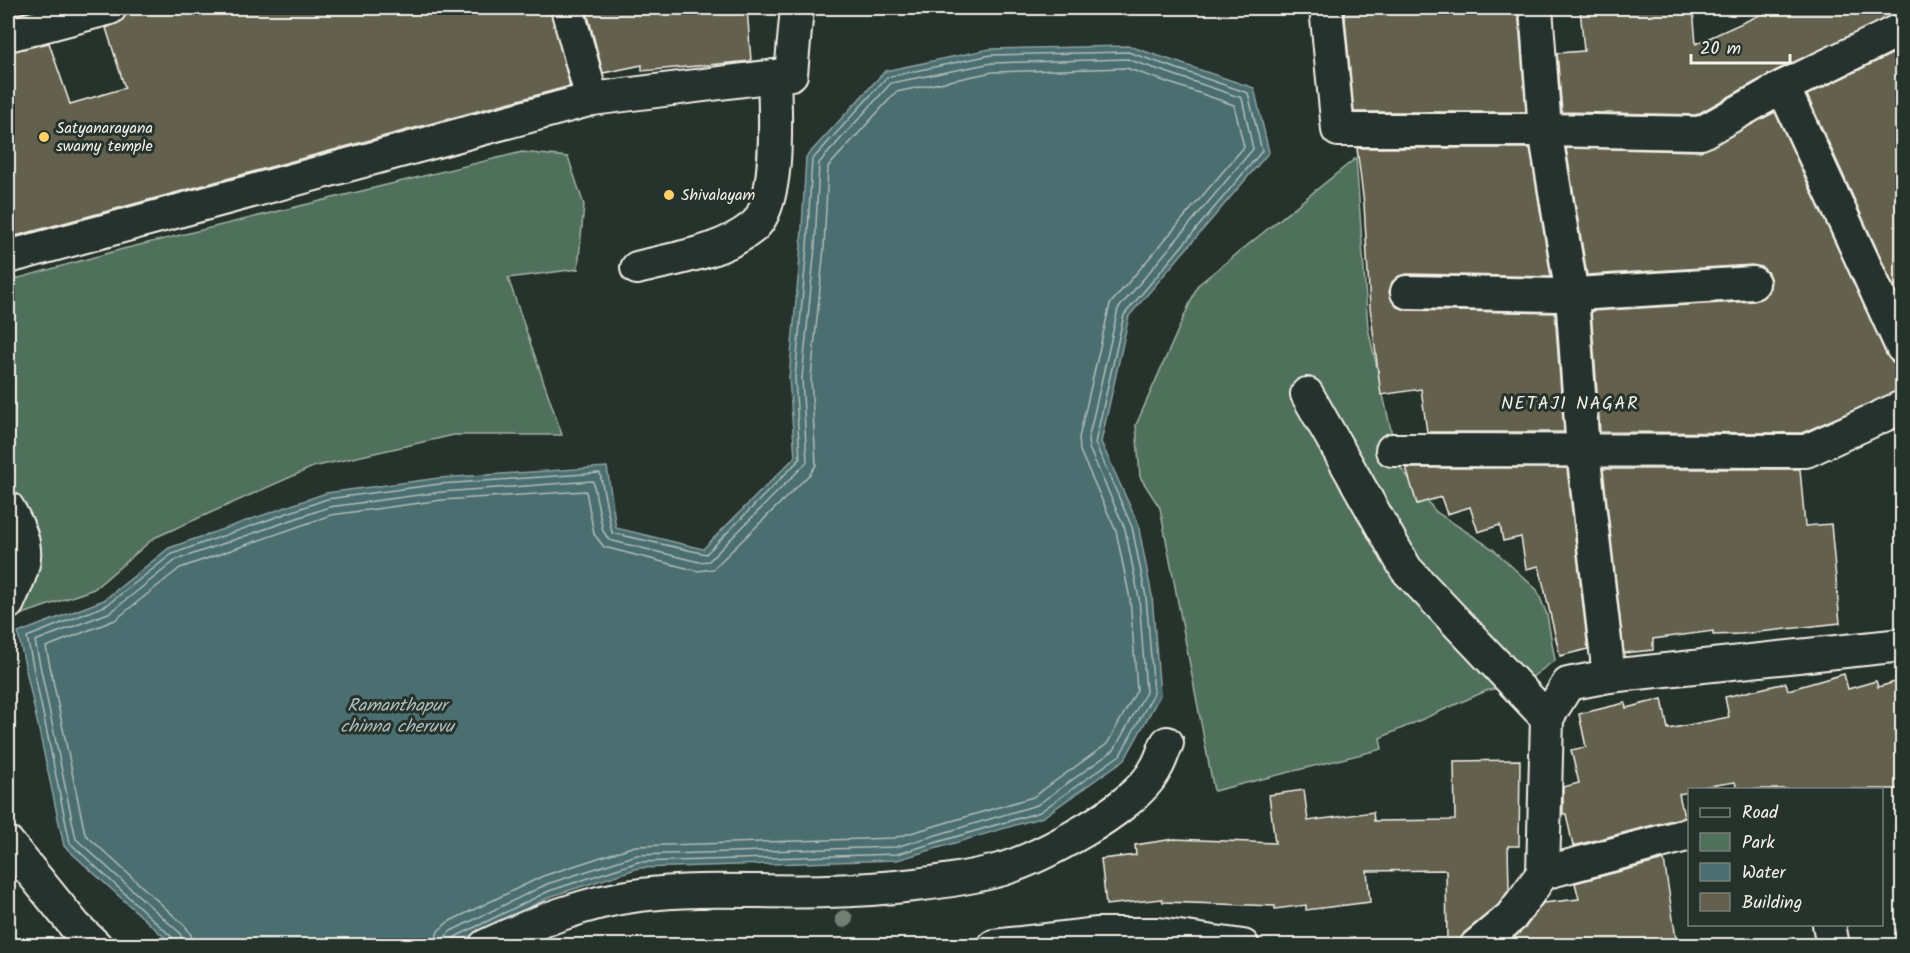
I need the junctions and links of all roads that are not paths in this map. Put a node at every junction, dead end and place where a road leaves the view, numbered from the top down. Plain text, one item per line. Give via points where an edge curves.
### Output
1 (110, 8) edge
2 (567, 8) edge
3 (797, 8) edge
4 (1326, 8) edge
5 (1536, 8) edge
6 (1902, 29) edge
7 (8, 35) edge
8 (774, 76) junction
9 (1784, 87) junction
10 (592, 99) junction
11 (1545, 130) junction
12 (8, 257) edge
13 (637, 268) dead end
14 (1753, 283) dead end
15 (1407, 292) dead end
16 (1572, 295) junction
17 (1902, 347) edge
18 (1307, 394) dead end
19 (1902, 407) edge
20 (1583, 449) junction
21 (1392, 450) dead end
22 (8, 508) edge
23 (8, 603) edge
24 (1902, 645) edge
25 (1610, 676) junction
26 (1547, 718) junction
27 (1167, 743) dead end
28 (1688, 834) edge
29 (8, 843) edge
30 (1543, 873) junction
31 (1828, 926) edge
32 (1203, 943) edge
33 (96, 945) edge
34 (486, 945) edge
35 (994, 945) edge
36 (1243, 945) edge
37 (1476, 945) edge
38 (1833, 945) edge

1 - 7 street
2 - 10 street
3 - 8 street via 791,74
4 - 11 street via 1338,130
5 - 11 street
6 - 9 street
8 - 10 street
8 - 13 street via 773,170 768,202 755,225 718,247
9 - 11 street via 1701,133
9 - 17 street
10 - 12 street
11 - 16 street
14 - 16 street
15 - 16 street
16 - 20 street
18 - 26 street via 1406,569
19 - 20 street via 1806,451
20 - 21 street
20 - 25 street
22 - 23 street via 26,554
24 - 25 street
25 - 26 street via 1568,684
26 - 30 street
27 - 34 street via 1156,770 1104,819 1048,852 1002,869 929,882 827,891 642,894 559,914
28 - 30 street
29 - 33 street via 75,926
30 - 37 street via 1511,917
31 - 38 street
32 - 35 street via 1158,934 1098,934
32 - 36 street

